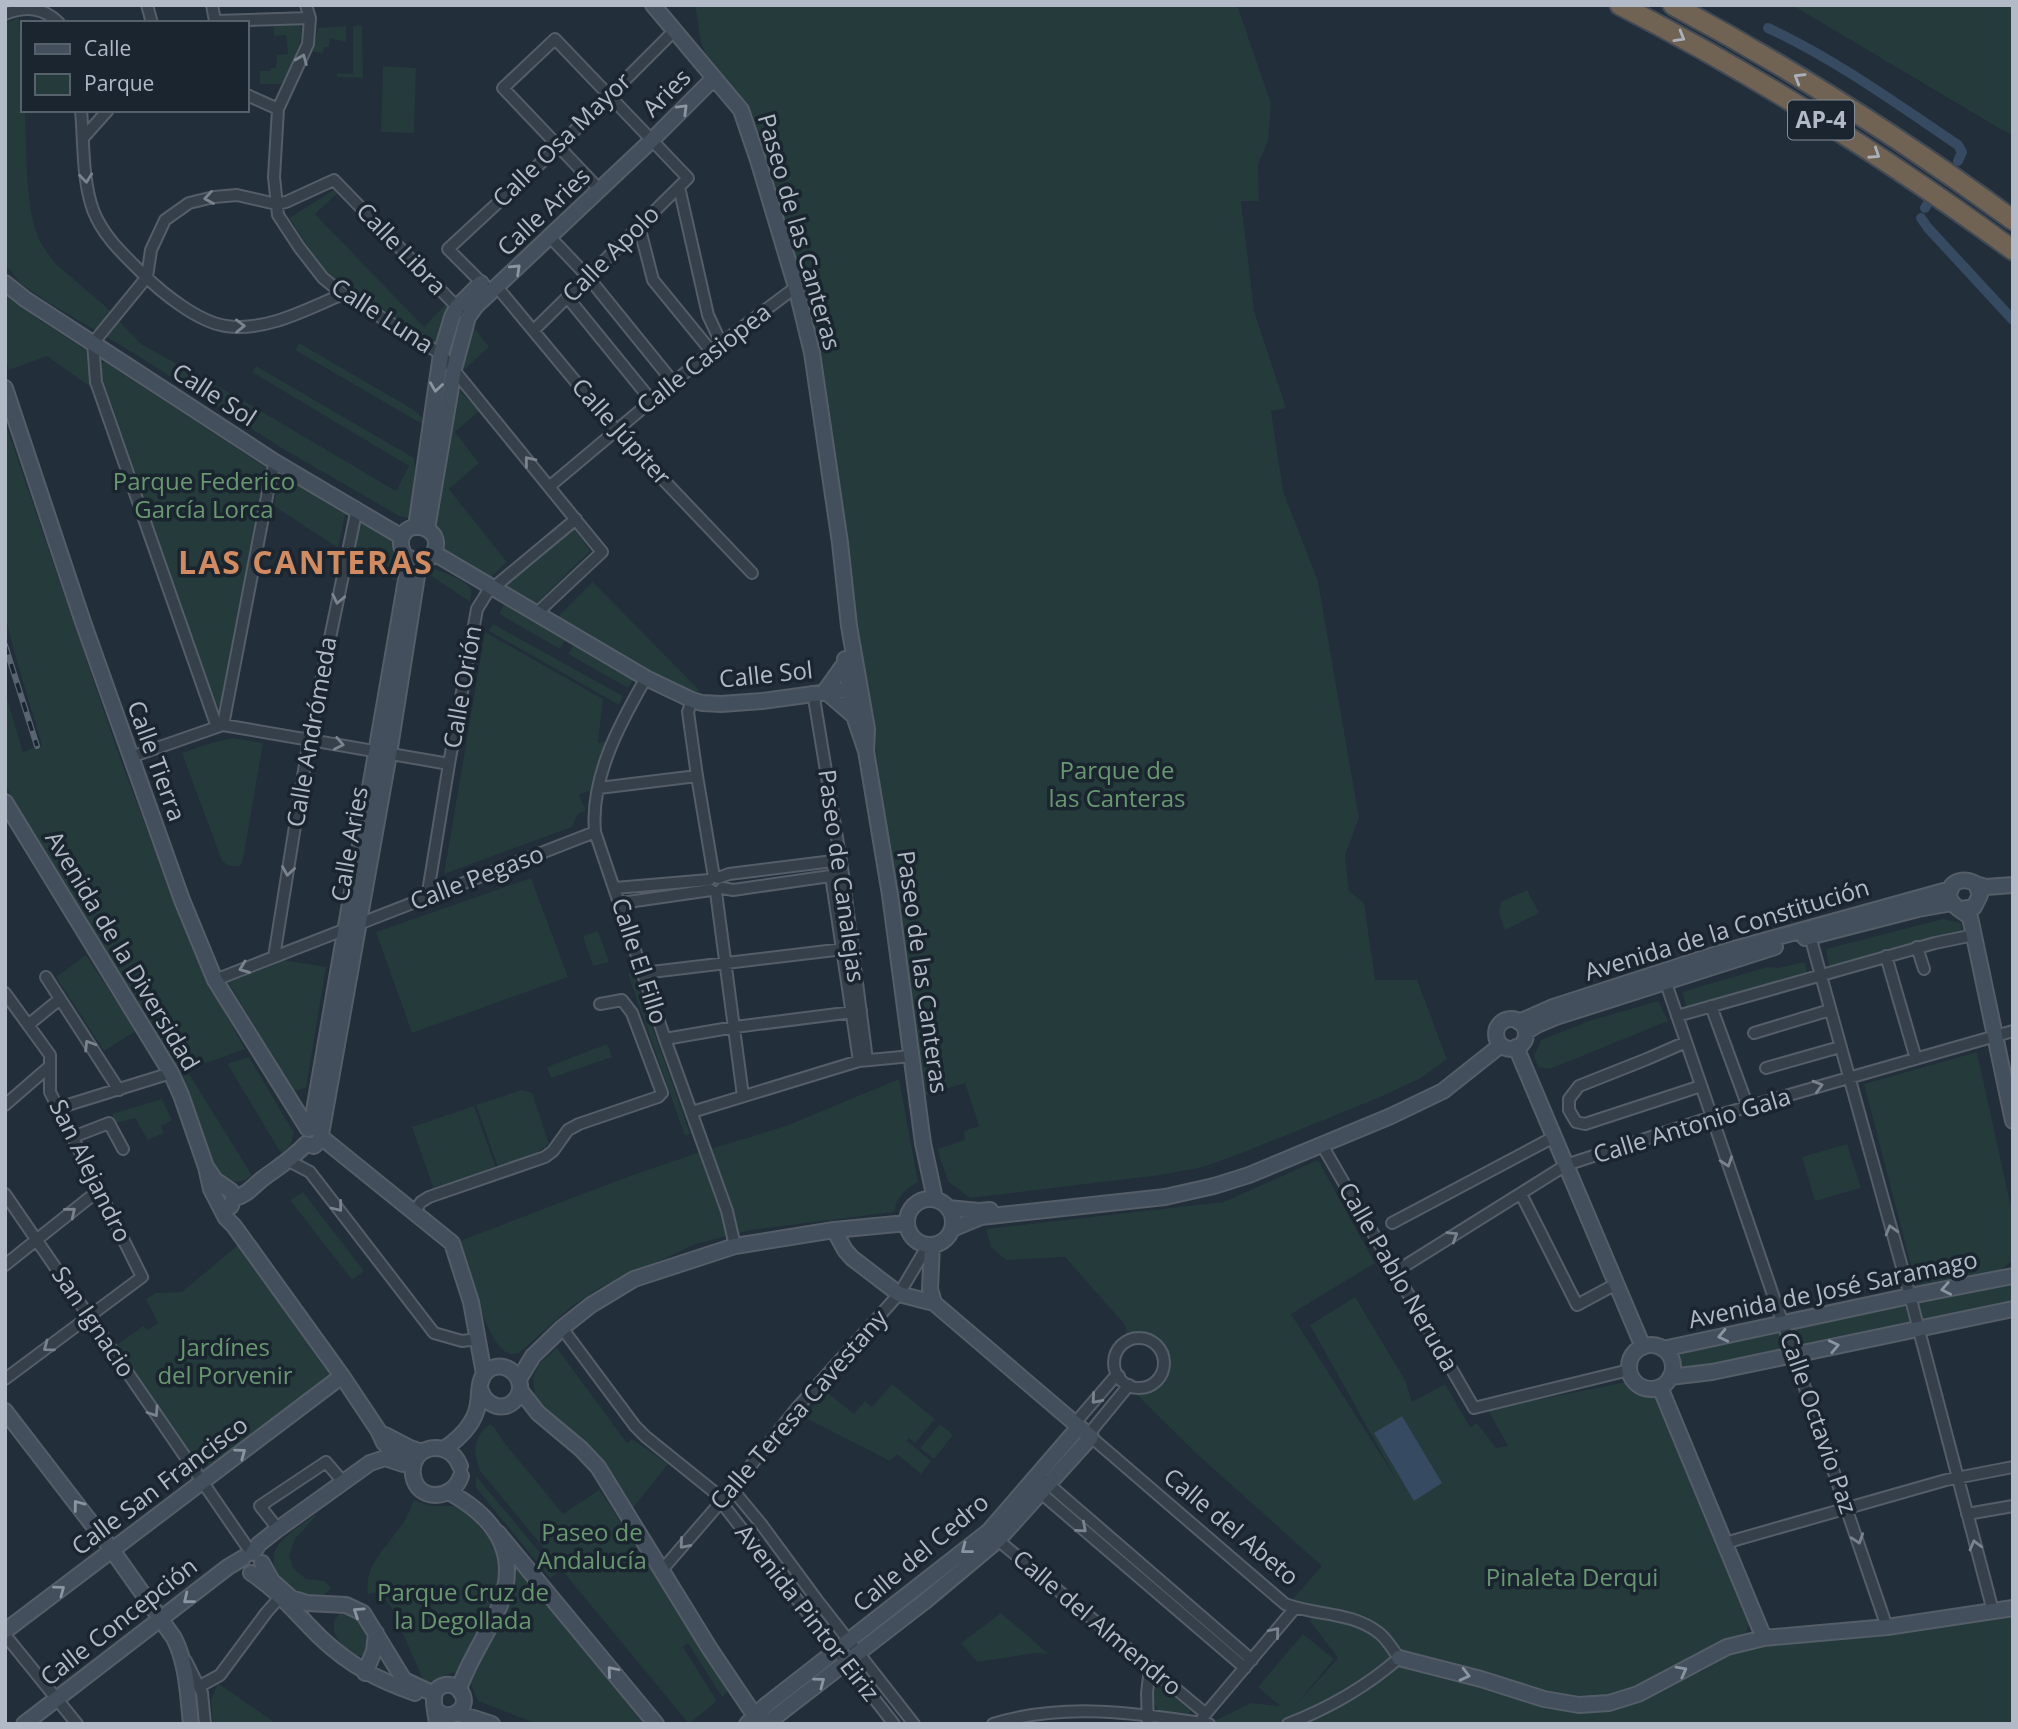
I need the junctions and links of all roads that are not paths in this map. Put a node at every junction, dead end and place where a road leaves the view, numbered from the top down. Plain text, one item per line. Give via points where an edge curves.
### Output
1 (306, 5) edge
2 (653, 5) edge
3 (1620, 5) edge
4 (1672, 5) edge
5 (49, 9) edge
6 (5, 14) edge
7 (310, 18) junction
8 (239, 21) edge
9 (675, 30) junction
10 (714, 78) junction
11 (248, 95) edge
12 (610, 97) junction
13 (278, 110) junction
14 (81, 112) edge
15 (106, 112) edge
16 (84, 137) junction
17 (652, 140) junction
18 (558, 147) junction
19 (679, 187) junction
20 (600, 190) junction
21 (276, 204) junction
22 (2013, 220) edge
23 (639, 226) junction
24 (550, 237) junction
25 (448, 249) joint
26 (2013, 250) edge
27 (147, 277) junction
28 (588, 277) junction
29 (5, 283) edge
30 (490, 287) junction
31 (796, 287) junction
32 (343, 294) junction
33 (568, 298) junction
34 (463, 312) junction
35 (534, 330) junction
36 (93, 342) junction
37 (721, 344) junction
38 (711, 351) junction
39 (441, 354) junction
40 (454, 369) junction
41 (673, 382) junction
42 (5, 388) edge
43 (651, 400) junction
44 (615, 429) junction
45 (275, 462) junction
46 (550, 485) junction
47 (357, 508) junction
48 (576, 519) junction
49 (422, 528) junction
50 (402, 537) junction
51 (405, 556) junction
52 (428, 557) junction
53 (752, 573) dead end
54 (493, 588) junction
55 (537, 614) junction
56 (850, 660) junction
57 (646, 678) junction
58 (849, 689) junction
59 (819, 692) junction
60 (692, 700) junction
61 (859, 719) junction
62 (220, 726) junction
63 (309, 739) junction
64 (383, 753) junction
65 (131, 757) junction
66 (449, 764) junction
67 (697, 776) junction
68 (598, 788) junction
69 (5, 802) edge
70 (595, 832) junction
71 (841, 860) junction
72 (826, 862) junction
73 (843, 874) junction
74 (830, 876) junction
75 (715, 884) junction
76 (2013, 885) edge
77 (615, 888) junction
78 (2013, 890) edge
79 (427, 898) junction
80 (1966, 901) junction
81 (621, 903) junction
82 (353, 926) junction
83 (1974, 935) junction
84 (1810, 936) junction
85 (1917, 947) junction
86 (847, 949) junction
87 (1886, 956) junction
88 (274, 957) junction
89 (726, 964) junction
90 (1924, 969) dead end
91 (643, 973) junction
92 (1820, 974) junction
93 (46, 977) dead end
94 (215, 980) junction
95 (1668, 981) junction
96 (6, 996) edge
97 (60, 999) junction
98 (600, 1004) dead end
99 (1711, 1006) junction
100 (1830, 1010) junction
101 (856, 1012) junction
102 (1677, 1016) junction
103 (28, 1025) junction
104 (735, 1027) junction
105 (1522, 1027) junction
106 (2013, 1031) edge
107 (1754, 1033) dead end
108 (1995, 1037) junction
109 (665, 1039) junction
110 (1499, 1041) junction
111 (1686, 1042) junction
112 (1516, 1047) junction
113 (1840, 1047) junction
114 (912, 1056) junction
115 (1916, 1059) junction
116 (863, 1061) junction
117 (50, 1066) junction
118 (1766, 1068) dead end
119 (171, 1073) junction
120 (1848, 1077) junction
121 (319, 1086) junction
122 (1701, 1086) junction
123 (118, 1090) junction
124 (743, 1096) junction
125 (291, 1102) junction
126 (5, 1105) edge
127 (1748, 1107) junction
128 (58, 1108) junction
129 (692, 1112) junction
130 (1712, 1117) junction
131 (2013, 1121) edge
132 (315, 1132) junction
133 (73, 1137) junction
134 (1554, 1137) junction
135 (1322, 1145) junction
136 (123, 1149) dead end
137 (289, 1161) junction
138 (1566, 1165) junction
139 (99, 1190) junction
140 (5, 1194) edge
141 (1521, 1194) junction
142 (226, 1197) junction
143 (942, 1204) junction
144 (414, 1212) junction
145 (907, 1223) junction
146 (1392, 1223) dead end
147 (952, 1229) junction
148 (834, 1230) junction
149 (37, 1240) junction
150 (930, 1245) junction
151 (735, 1246) junction
152 (5, 1265) edge
153 (1395, 1272) junction
154 (2013, 1276) edge
155 (1616, 1284) junction
156 (899, 1294) junction
157 (1910, 1296) junction
158 (934, 1303) junction
159 (2013, 1309) edge
160 (89, 1316) junction
161 (1783, 1322) junction
162 (562, 1328) junction
163 (1918, 1330) junction
164 (478, 1339) junction
165 (1643, 1347) junction
166 (1663, 1349) junction
167 (1794, 1355) junction
168 (533, 1356) junction
169 (504, 1367) junction
170 (1629, 1370) junction
171 (484, 1374) junction
172 (342, 1376) junction
173 (1119, 1376) junction
174 (5, 1379) edge
175 (1665, 1382) junction
176 (1129, 1385) junction
177 (517, 1390) junction
178 (481, 1391) junction
179 (497, 1406) junction
180 (5, 1411) edge
181 (1083, 1431) junction
182 (379, 1432) junction
183 (444, 1449) junction
184 (422, 1452) junction
185 (370, 1463) junction
186 (2013, 1467) edge
187 (413, 1469) junction
188 (460, 1471) junction
189 (1958, 1479) junction
190 (201, 1482) junction
191 (343, 1482) junction
192 (1040, 1484) junction
193 (732, 1489) junction
194 (449, 1492) junction
195 (722, 1501) junction
196 (2013, 1506) edge
197 (1847, 1508) junction
198 (477, 1510) junction
199 (1967, 1514) junction
200 (278, 1529) junction
201 (498, 1533) junction
202 (993, 1536) junction
203 (1725, 1543) junction
204 (112, 1550) junction
205 (254, 1561) junction
206 (662, 1570) junction
207 (281, 1597) junction
208 (1295, 1608) junction
209 (2013, 1608) edge
210 (1993, 1611) junction
211 (162, 1619) junction
212 (1888, 1627) junction
213 (5, 1633) edge
214 (376, 1633) junction
215 (1764, 1638) junction
216 (178, 1647) junction
217 (854, 1647) junction
218 (841, 1657) junction
219 (1399, 1658) junction
220 (1248, 1664) junction
221 (1150, 1668) junction
222 (365, 1673) junction
223 (200, 1686) junction
224 (57, 1698) junction
225 (446, 1706) edge
226 (1147, 1720) edge
227 (1205, 1720) edge
228 (757, 1722) edge
229 (24, 1724) edge
230 (77, 1724) edge
231 (191, 1724) edge
232 (205, 1724) edge
233 (492, 1724) edge
234 (656, 1724) edge
235 (894, 1724) edge
236 (914, 1724) edge
237 (993, 1724) edge
238 (1288, 1724) edge

1 - 7 street, Calle Luna
2 - 9 street, Paseo de las Canteras
3 -> 26 highway, AP-4 via 1810,113
22 -> 4 highway, AP-4 via 1822,92
5 - 6 street via 23,8
7 - 8 street
13 -> 7 street, Calle Luna via 308,44
9 - 10 street, Paseo de las Canteras
9 - 12 street, Calle Osa Mayor
17 -> 10 street, Aries
10 - 31 street, Paseo de las Canteras via 741,110
11 - 13 street
12 - 17 street
12 - 18 street, Calle Osa Mayor
12 - 18 street via 555,39 503,88
13 - 21 street, Calle Luna
14 - 16 street
15 - 16 street
16 -> 27 street via 93,210 118,249
17 - 19 street, Calle Apolo via 688,178
17 - 20 street, Calle Aries
18 - 20 street
18 - 25 street, Calle Osa Mayor
19 - 23 street, Calle Apolo
19 - 37 street via 708,316
20 - 24 street, Calle Aries
21 -> 27 street via 237,195 189,203 165,220 151,250
21 - 32 street, Calle Luna via 278,215 311,263
21 - 34 street, Calle Libra via 334,180
23 - 28 street, Calle Apolo
23 - 38 street via 653,280
24 - 28 street
30 -> 24 street, Calle Aries
25 - 30 street, Calle Júpiter
27 -> 32 street via 196,314 225,326 265,324
27 - 36 street
28 - 33 street, Calle Apolo
28 - 41 street
29 - 36 street, Calle Sol
30 - 34 street, Calle Aries via 476,306
30 - 35 street, Calle Júpiter
31 - 37 street, Calle Casiopea
31 - 56 street, Paseo de las Canteras via 813,353 840,543
32 - 39 street, Calle Luna
33 - 35 street, Calle Apolo
33 - 43 street
34 - 39 street, Calle Aries via 452,317
34 - 40 street
35 - 44 street, Calle Júpiter
36 - 45 street, Calle Sol
36 - 62 street via 96,382
37 - 38 street, Calle Casiopea
38 - 41 street, Calle Casiopea
39 - 40 street, Calle Luna
39 -> 49 street, Calle Aries
46 -> 40 street, Calle Luna
40 - 49 street
41 - 43 street, Calle Casiopea
42 - 65 street, Calle Tierra
43 - 44 street, Calle Casiopea
44 - 46 street, Calle Casiopea
44 - 53 street, Calle Júpiter
45 - 47 street, Calle Sol
45 - 62 street
46 - 48 street, Calle Luna
47 - 50 street, Calle Sol
47 -> 63 street, Calle Andrómeda
48 - 54 street, Calle Orión
48 - 55 street, Calle Luna via 602,552
49 - 50 street via 408,530
49 - 52 street via 435,537
50 - 51 street
51 - 52 street via 413,561
51 - 64 street, Calle Aries via 407,574
52 - 54 street, Calle Sol
52 - 64 street, Calle Aries via 417,576
54 - 55 street, Calle Sol
54 - 66 street, Calle Orión via 477,609
55 - 57 street, Calle Sol
56 - 58 street via 853,680
56 - 59 street
56 - 61 street, Paseo de las Canteras
57 - 60 street, Calle Sol
57 - 68 street, Calle El Fillo via 620,727
58 - 59 street, Calle Sol
58 - 61 street via 856,697
59 - 60 street, Calle Sol via 721,704
59 - 61 street
59 - 71 street, Paseo de Canalejas
60 - 67 street via 688,712
61 - 114 street, Paseo de las Canteras via 867,738
62 - 63 street
62 - 65 street
63 -> 64 street
63 -> 88 street, Calle Andrómeda
64 - 66 street
64 - 82 street, Calle Aries
65 - 94 street, Calle Tierra
66 - 79 street, Calle Orión
67 - 68 street
67 - 75 street
68 - 70 street, Calle El Fillo
69 - 119 street, Avenida de la Diversidad
70 - 77 street, Calle El Fillo
70 - 79 street, Calle Pegaso
71 - 72 street
71 - 73 street, Paseo de Canalejas
72 - 74 street
72 - 75 street via 729,874
73 - 74 street
73 - 86 street, Paseo de Canalejas
74 - 75 street via 733,890
74 - 86 street
75 - 77 street
75 - 81 street
75 - 89 street
76 - 80 street, Avenida de la Constitución via 1986,887
77 - 81 street, Calle El Fillo
78 - 80 street, Avenida de la Constitución
79 - 82 street, Calle Pegaso
80 - 83 street
80 - 84 street, Avenida de la Constitución
80 - 105 street, Avenida de la Constitución via 1943,892 1830,921 1553,1007
81 - 91 street, Calle El Fillo
82 - 88 street, Calle Pegaso
82 - 121 street, Calle Aries
82 - 132 street, Calle Aries
83 - 85 street
83 - 108 street
84 - 92 street
84 - 95 street, Avenida de la Constitución
85 - 87 street
85 - 90 street
86 - 89 street
86 - 101 street, Paseo de Canalejas
87 - 92 street
87 - 115 street
88 -> 94 street, Calle Pegaso
89 - 91 street
89 - 104 street
91 - 109 street, Calle El Fillo
92 - 99 street
92 - 100 street
93 - 97 street
94 - 125 street, Calle Tierra
95 - 102 street, Calle Octavio Paz
95 - 105 street, Avenida de la Constitución
96 - 103 street, San Alejandro
97 - 103 street
123 -> 97 street
98 - 144 street via 622,1000 632,1013 662,1093 579,1124 545,1157 429,1197
99 - 102 street
99 - 127 street
100 - 107 street
100 - 113 street
101 - 104 street
101 - 116 street, Paseo de Canalejas
102 - 111 street, Calle Octavio Paz
103 - 117 street, San Alejandro via 50,1055
104 - 109 street
104 - 124 street
105 - 110 street via 1511,1019 1502,1021 1497,1029
105 - 112 street via 1524,1041
106 - 108 street, Calle Antonio Gala
108 - 115 street, Calle Antonio Gala
108 - 131 street
109 - 129 street, Calle El Fillo
110 - 112 street via 1508,1048
110 - 135 street via 1443,1091
110 - 143 street via 1428,1090 1390,1109 1196,1182 986,1211
111 - 122 street, Calle Octavio Paz
111 - 122 street via 1578,1086 1569,1099 1569,1110 1576,1122 1584,1124
112 - 134 street
113 - 118 street
113 - 120 street
114 - 116 street
114 - 143 street, Paseo de las Canteras via 923,1143
115 - 120 street, Calle Antonio Gala
116 - 124 street
117 - 126 street
117 - 128 street, San Alejandro via 50,1092
119 - 123 street
119 - 142 street, Avenida de la Diversidad via 208,1180
127 -> 120 street, Calle Antonio Gala
157 -> 120 street
121 - 125 street via 311,1100
121 - 132 street, Calle Aries
122 - 130 street, Calle Octavio Paz
123 - 128 street
124 - 129 street
125 - 132 street, Calle Tierra
127 - 130 street, Calle Antonio Gala
128 - 133 street, San Alejandro
129 - 151 street, Calle El Fillo
130 - 138 street, Calle Antonio Gala
130 -> 161 street, Calle Octavio Paz
132 - 137 street via 319,1142 306,1144
132 - 144 street, Calle Tierra
133 - 136 street via 109,1123
133 - 139 street, San Alejandro
134 - 138 street
134 - 146 street
135 - 147 street via 1214,1186 1165,1197 981,1217
135 - 153 street, Calle Pablo Neruda
137 - 142 street via 248,1193
137 -> 164 street via 310,1172 435,1333 462,1341
138 - 141 street, Calle Antonio Gala
138 - 155 street
149 -> 139 street
139 - 160 street, San Alejandro via 142,1277
140 - 149 street, San Ignacio
153 -> 141 street, Calle Antonio Gala
141 - 155 street via 1577,1305
142 - 172 street, Avenida de la Diversidad via 234,1226
143 - 145 street via 921,1200 907,1216
143 - 147 street via 952,1214
144 - 164 street, Calle Tierra via 452,1242
145 - 148 street
145 - 150 street via 914,1238
147 - 150 street via 944,1240
148 - 151 street
148 - 156 street via 852,1258
149 - 152 street
149 - 160 street, San Ignacio
150 - 156 street, Calle Teresa Cavestany
150 - 158 street
151 - 162 street via 634,1279
153 - 170 street, Calle Pablo Neruda via 1474,1408
154 -> 157 street, Avenida de José Saramago
155 - 165 street
156 - 158 street
156 - 193 street, Calle Teresa Cavestany via 792,1413
157 - 161 street, Avenida de José Saramago
157 - 163 street
158 - 181 street, Calle del Abeto
159 - 163 street
160 -> 174 street
160 -> 190 street, San Ignacio
161 -> 166 street, Avenida de José Saramago
161 - 167 street, Calle Octavio Paz
162 - 168 street
162 - 195 street, Avenida Pintor Eiriz via 641,1432
167 -> 163 street
163 - 189 street
164 - 169 street
164 - 171 street, Calle Tierra
165 - 166 street
165 - 170 street via 1632,1356
166 - 175 street via 1671,1359 1672,1371
167 - 175 street
167 - 197 street, Calle Octavio Paz
168 - 169 street
168 - 177 street
169 - 171 street
169 - 177 street via 512,1370
170 - 175 street via 1640,1387 1653,1389
171 - 178 street
172 - 182 street, Avenida de la Diversidad
190 -> 172 street, Calle San Francisco
173 - 176 street
173 - 176 street via 1115,1359 1124,1343 1141,1338 1154,1343 1164,1357 1162,1373 1146,1387
173 -> 181 street, Calle del Cedro
175 - 203 street
176 - 181 street, Calle del Cedro
177 - 179 street via 505,1406
177 - 206 street via 597,1467
178 - 179 street via 486,1401
178 - 183 street via 470,1423
179 - 188 street via 470,1431 462,1446
204 -> 180 street
181 - 192 street, Calle del Cedro
181 - 208 street, Calle del Abeto
182 - 184 street, Avenida de la Diversidad
182 - 185 street via 378,1451
182 - 187 street, Avenida de la Diversidad via 384,1443
183 - 184 street
183 - 188 street via 453,1454
184 - 187 street
185 - 187 street via 390,1459
185 - 191 street, Calle Concepción
186 - 189 street
187 - 194 street via 415,1482 424,1492 436,1496
188 - 194 street via 457,1485
188 - 198 street
189 - 197 street
189 - 199 street
190 - 204 street, Calle San Francisco
190 - 205 street, San Ignacio
191 - 200 street, Calle Concepción
191 - 200 street via 326,1462 260,1506
192 - 202 street, Calle del Cedro
192 - 220 street
193 - 195 street, Calle Teresa Cavestany
193 - 217 street, Avenida Pintor Eiriz
194 - 198 street
195 -> 206 street, Calle Teresa Cavestany
195 - 218 street, Avenida Pintor Eiriz
196 - 199 street
197 - 203 street
197 -> 212 street, Calle Octavio Paz
198 - 201 street
210 -> 199 street
200 - 205 street, Calle Concepción
201 - 225 street via 507,1562 505,1590
234 -> 201 street
202 - 217 street, Calle del Cedro
202 - 221 street, Calle del Almendro
203 - 215 street
204 - 211 street
213 -> 204 street, Calle San Francisco
205 - 207 street via 266,1583
205 -> 211 street, Calle Concepción via 228,1567
214 -> 205 street via 353,1607 291,1598
206 - 228 street
207 - 222 street
207 - 223 street via 220,1675
208 - 219 street, Calle del Abeto via 1352,1618 1378,1632
220 -> 208 street
209 - 210 street
210 - 212 street
211 - 216 street
211 - 224 street, Calle Concepción
212 - 215 street
213 - 224 street
214 - 222 street
214 - 225 street via 404,1680
219 -> 215 street via 1579,1705 1609,1703 1638,1694 1727,1647
216 - 223 street
216 - 231 street
217 - 218 street, Calle del Cedro
217 - 236 street, Avenida Pintor Eiriz
218 - 228 street, Calle del Cedro
218 - 235 street, Avenida Pintor Eiriz
219 - 238 street via 1363,1687
220 - 227 street
221 - 226 street
221 - 227 street, Calle del Almendro
222 - 225 street
223 - 232 street
224 - 229 street, Calle Concepción
224 - 230 street
225 - 233 street
226 - 227 street
226 - 237 street via 1073,1710

